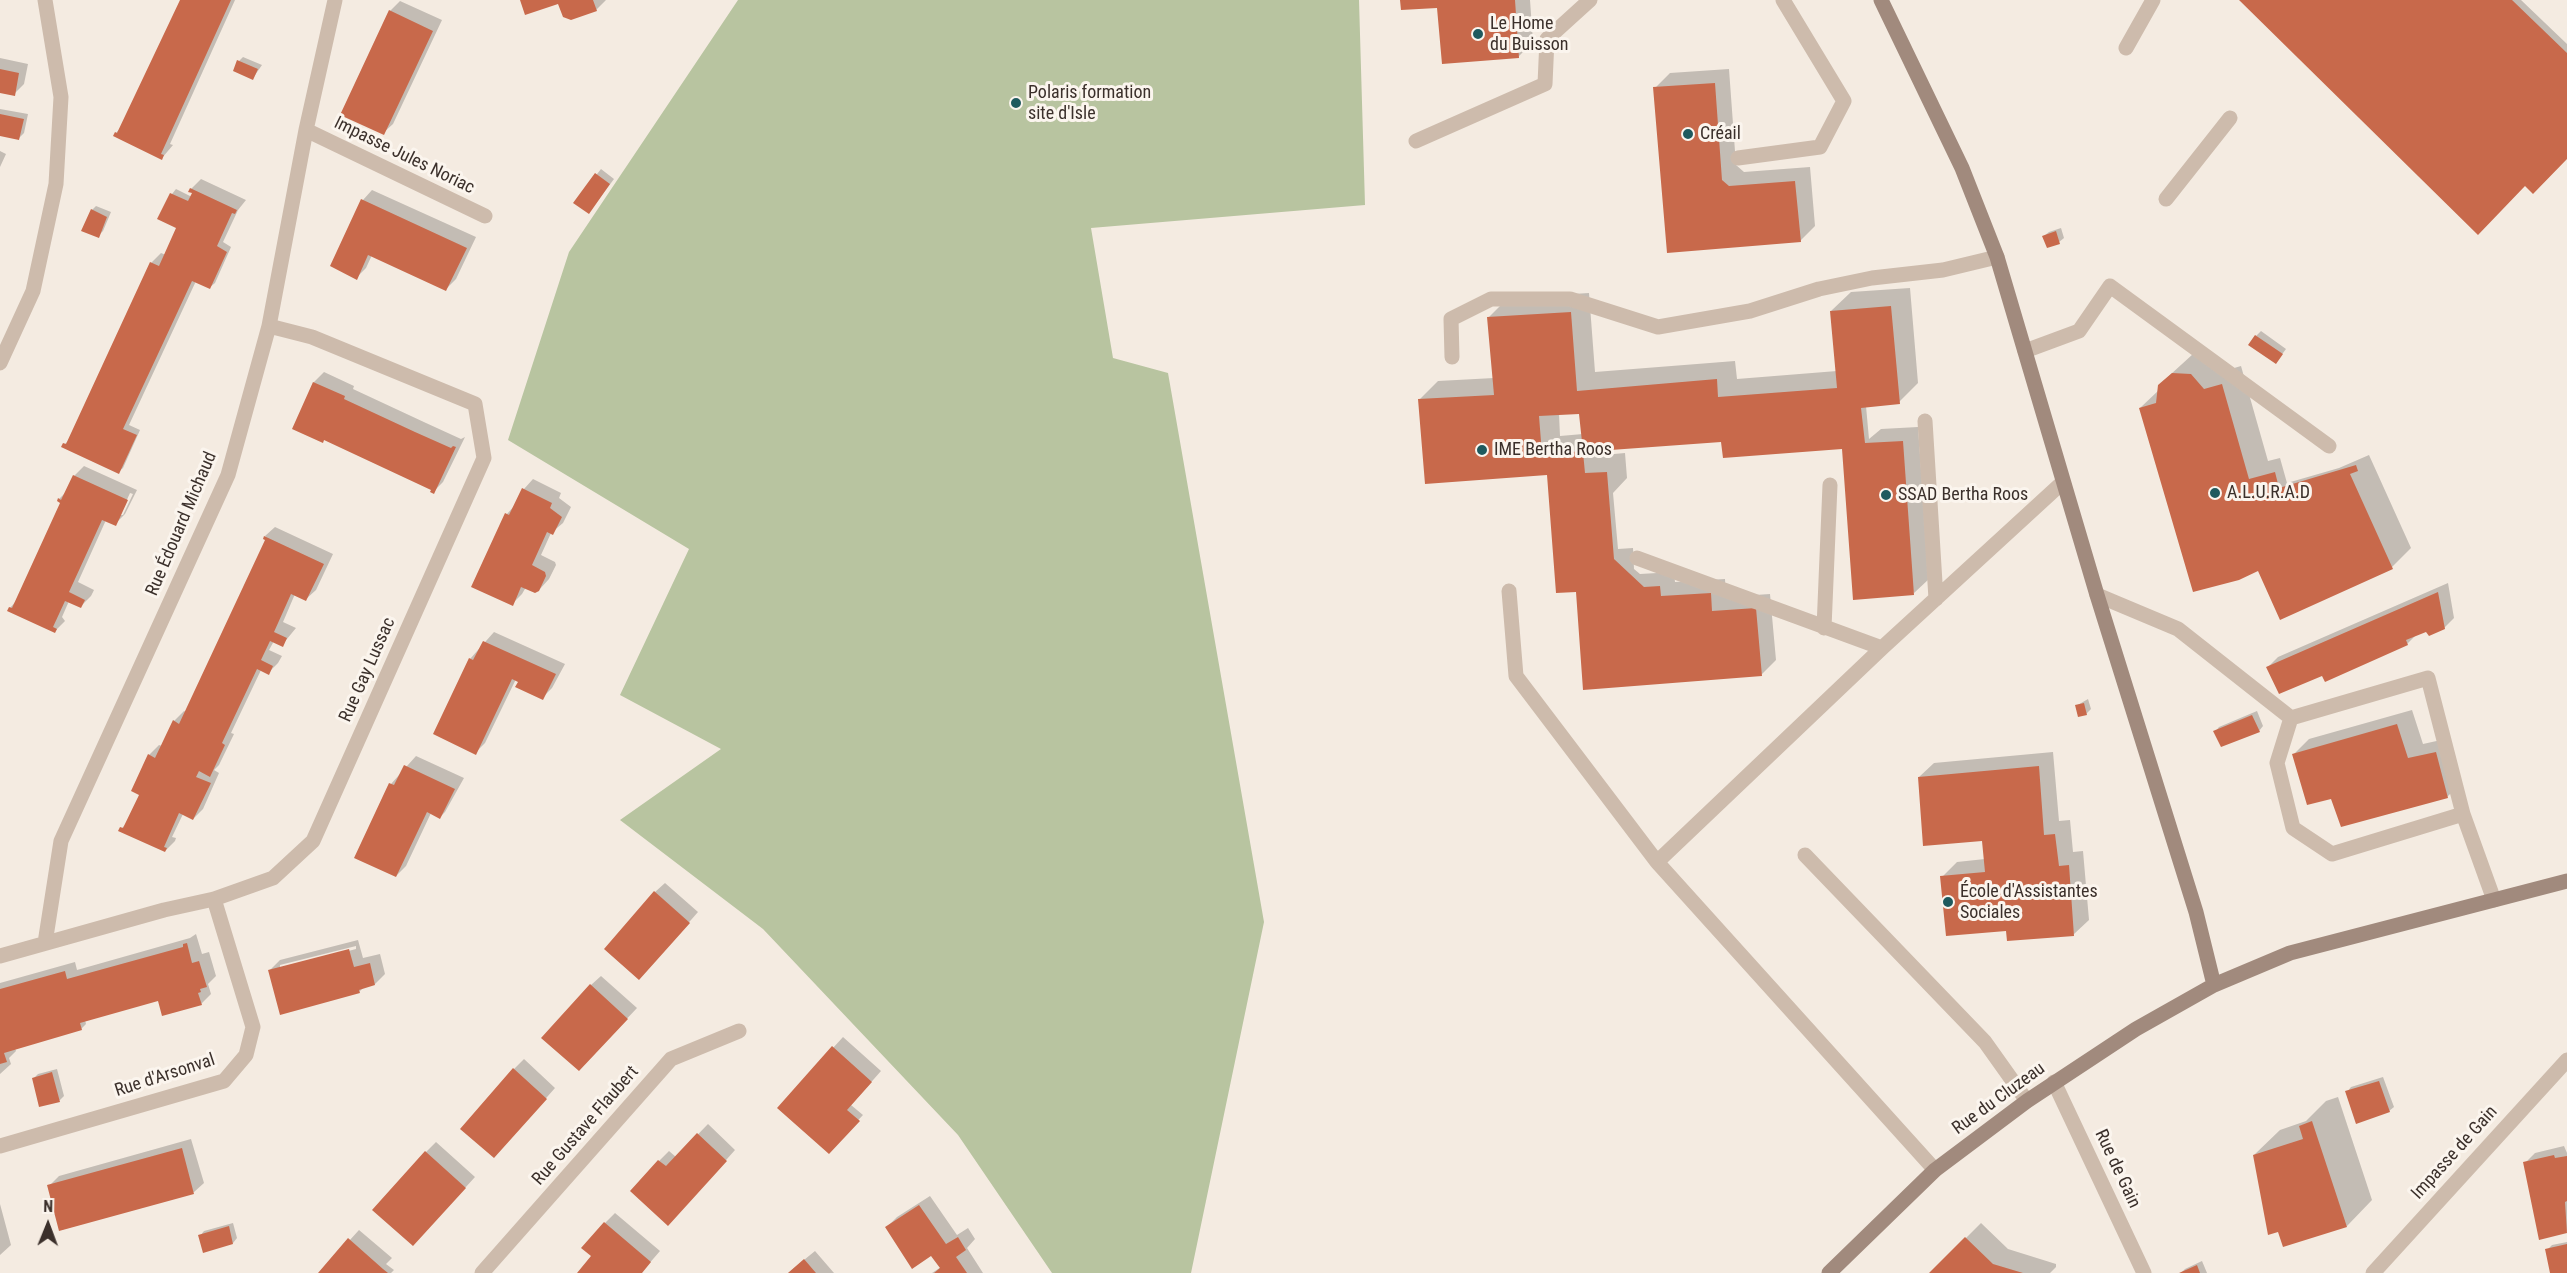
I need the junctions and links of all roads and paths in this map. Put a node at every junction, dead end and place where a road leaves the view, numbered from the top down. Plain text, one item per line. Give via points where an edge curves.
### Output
1 (45, 0) edge
2 (334, 0) edge
3 (1590, 0) edge
4 (1783, 0) edge
5 (1881, 0) edge
6 (2152, 0) edge
7 (2126, 48) dead end
8 (2230, 118) dead end
9 (306, 130) junction
10 (1416, 141) dead end
11 (1737, 158) dead end
12 (2166, 200) dead end
13 (485, 216) dead end
14 (1997, 257) junction
15 (269, 326) junction
16 (2025, 351) junction
17 (1452, 357) dead end
18 (0, 363) edge
19 (1925, 421) dead end
20 (2329, 446) dead end
21 (2063, 482) junction
22 (1830, 485) dead end
23 (1637, 558) dead end
24 (1509, 591) dead end
25 (2097, 595) junction
26 (1936, 599) junction
27 (1824, 628) junction
28 (1882, 648) junction
29 (2291, 718) junction
30 (2463, 814) junction
31 (1805, 855) dead end
32 (1657, 862) junction
33 (2567, 881) edge
34 (214, 899) junction
35 (2494, 900) junction
36 (45, 943) junction
37 (0, 956) edge
38 (2214, 985) junction
39 (739, 1031) dead end
40 (2567, 1060) edge
41 (2054, 1082) junction
42 (2027, 1101) junction
43 (0, 1146) edge
44 (1935, 1170) junction
45 (483, 1273) edge
46 (1829, 1273) edge
47 (2144, 1273) edge
48 (2373, 1273) edge

1 - 18 street via 61,97 56,184 33,291
2 - 9 street, Rue Édouard Michaud
3 - 10 street via 1547,39 1545,84
4 - 11 street via 1844,100 1820,147
5 - 14 street via 1962,168
6 - 7 street
8 - 12 street
9 - 13 street, Impasse Jules Noriac
9 - 15 street, Rue Édouard Michaud
14 - 16 street
14 - 17 street via 1943,270 1872,278 1819,289 1750,311 1658,327 1570,299 1491,299 1451,319
15 - 34 street, Rue Gay Lussac via 312,337 475,404 484,458 313,842 273,878
15 - 36 street, Rue Édouard Michaud via 228,475 61,841
16 - 20 street via 2079,331 2110,286
16 - 21 street
19 - 26 street
21 - 25 street
21 - 26 street
22 - 27 street
23 - 27 street
24 - 32 street via 1516,676
25 - 29 street via 2178,628
25 - 38 street via 2196,912
26 - 28 street
27 - 28 street
28 - 32 street
29 - 30 street via 2428,678
29 - 30 street via 2277,764 2293,828 2332,854
30 - 35 street
31 - 42 street via 1985,1042
32 - 44 street
33 - 35 street, Rue du Cluzeau
34 - 36 street, Rue Gay Lussac
34 - 43 street, Rue d'Arsonval via 253,1027 246,1055 224,1081
35 - 38 street, Rue du Cluzeau via 2290,953
36 - 37 street, Rue Gay Lussac
38 - 41 street, Rue du Cluzeau
39 - 45 street, Rue Gustave Flaubert via 671,1059
40 - 48 street, Impasse de Gain
41 - 42 street, Rue du Cluzeau
41 - 47 street, Rue de Gain
42 - 44 street, Rue du Cluzeau
44 - 46 street, Rue du Cluzeau

